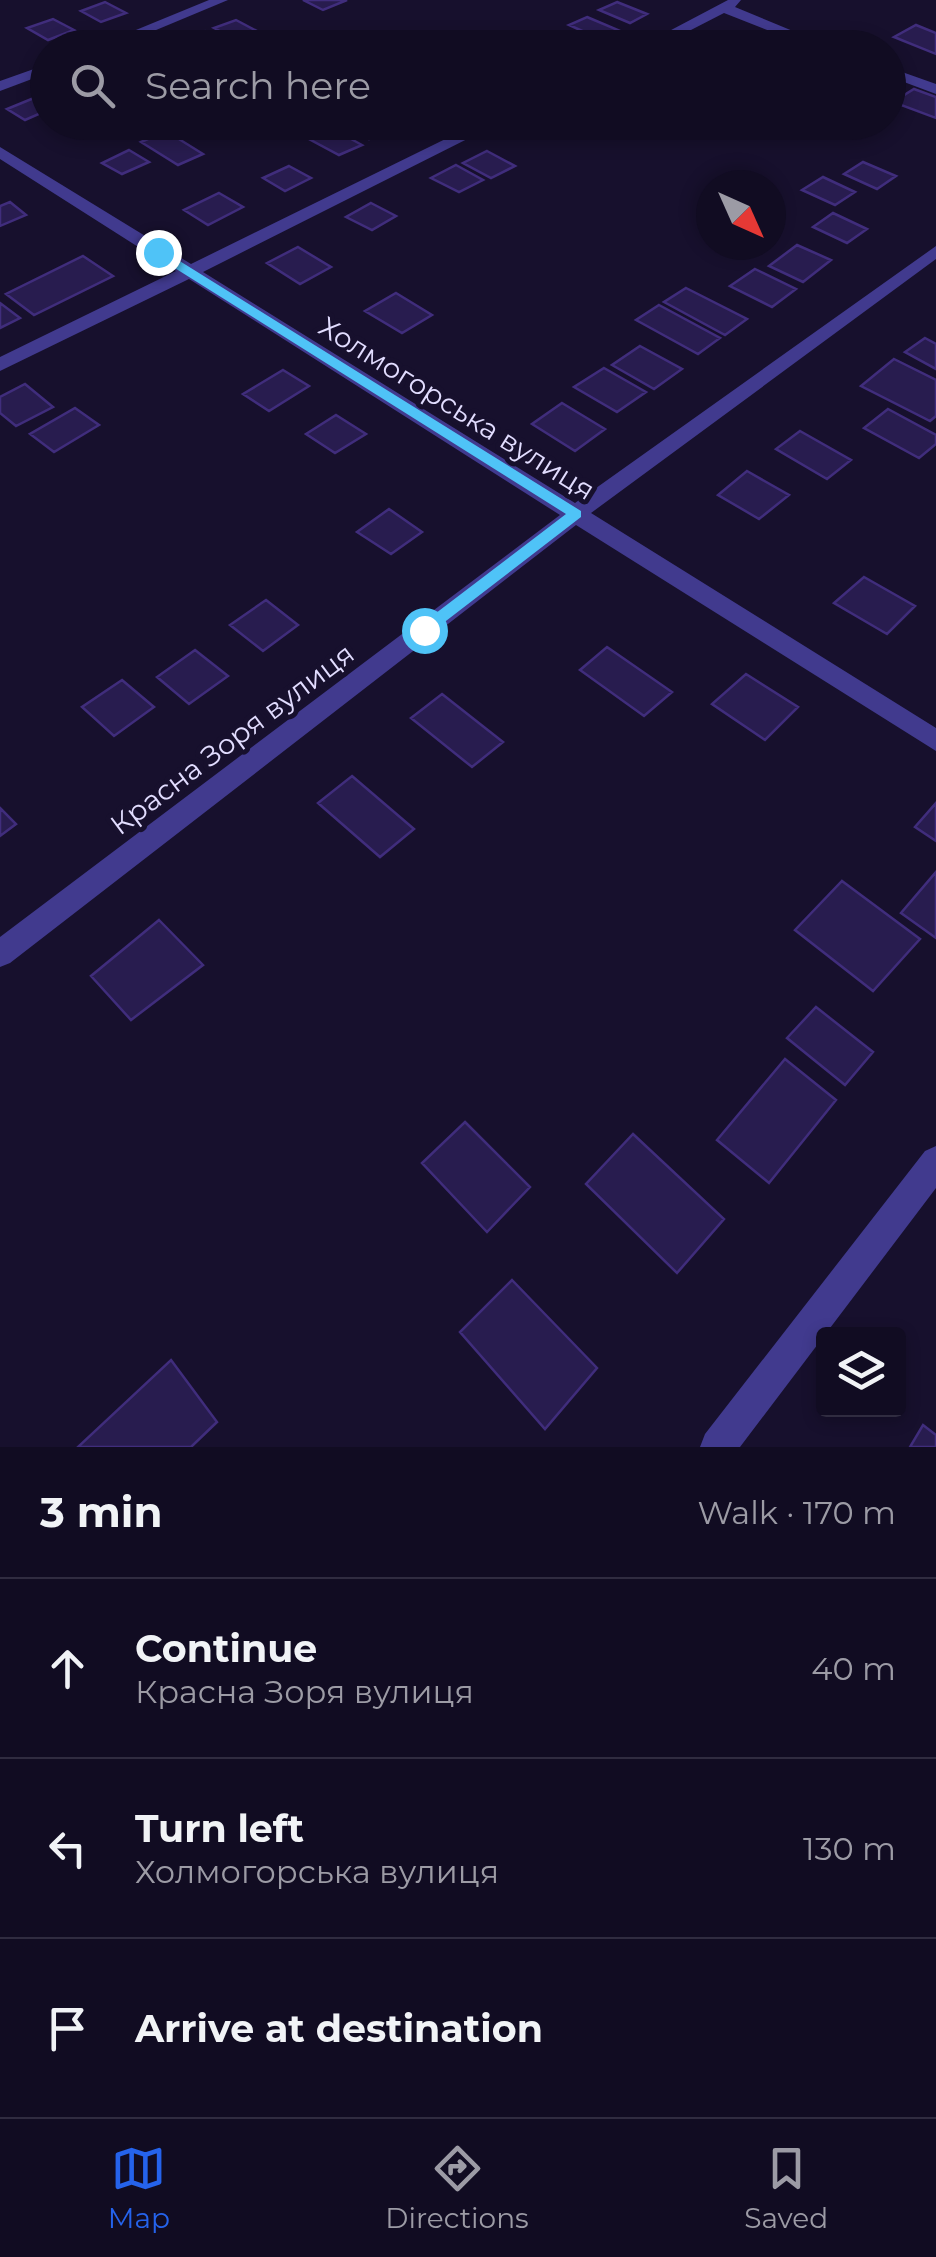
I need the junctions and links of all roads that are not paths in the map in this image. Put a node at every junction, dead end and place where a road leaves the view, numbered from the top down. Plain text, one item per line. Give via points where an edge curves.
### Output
1 (221, 0) edge
2 (739, 0) edge
3 (724, 8) junction
4 (145, 30) edge
5 (680, 30) edge
6 (781, 30) edge
7 (30, 75) edge
8 (906, 78) edge
9 (0, 86) edge
10 (936, 89) edge
11 (457, 140) edge
12 (0, 152) edge
13 (936, 251) edge
14 (189, 273) junction
15 (0, 365) edge
16 (576, 514) junction
17 (936, 741) edge
18 (0, 954) edge
19 (936, 1162) edge
20 (718, 1447) edge

1 - 4 street
2 - 3 street
3 - 5 street
3 - 6 street
7 - 9 street
8 - 10 street
11 - 14 street
12 - 14 street, Холмогорська вулиця
13 - 16 street, Красна Зоря вулиця
14 - 15 street
14 - 16 street, Холмогорська вулиця
16 - 17 street, Холмогорська вулиця
16 - 18 street, Красна Зоря вулиця
19 - 20 street

